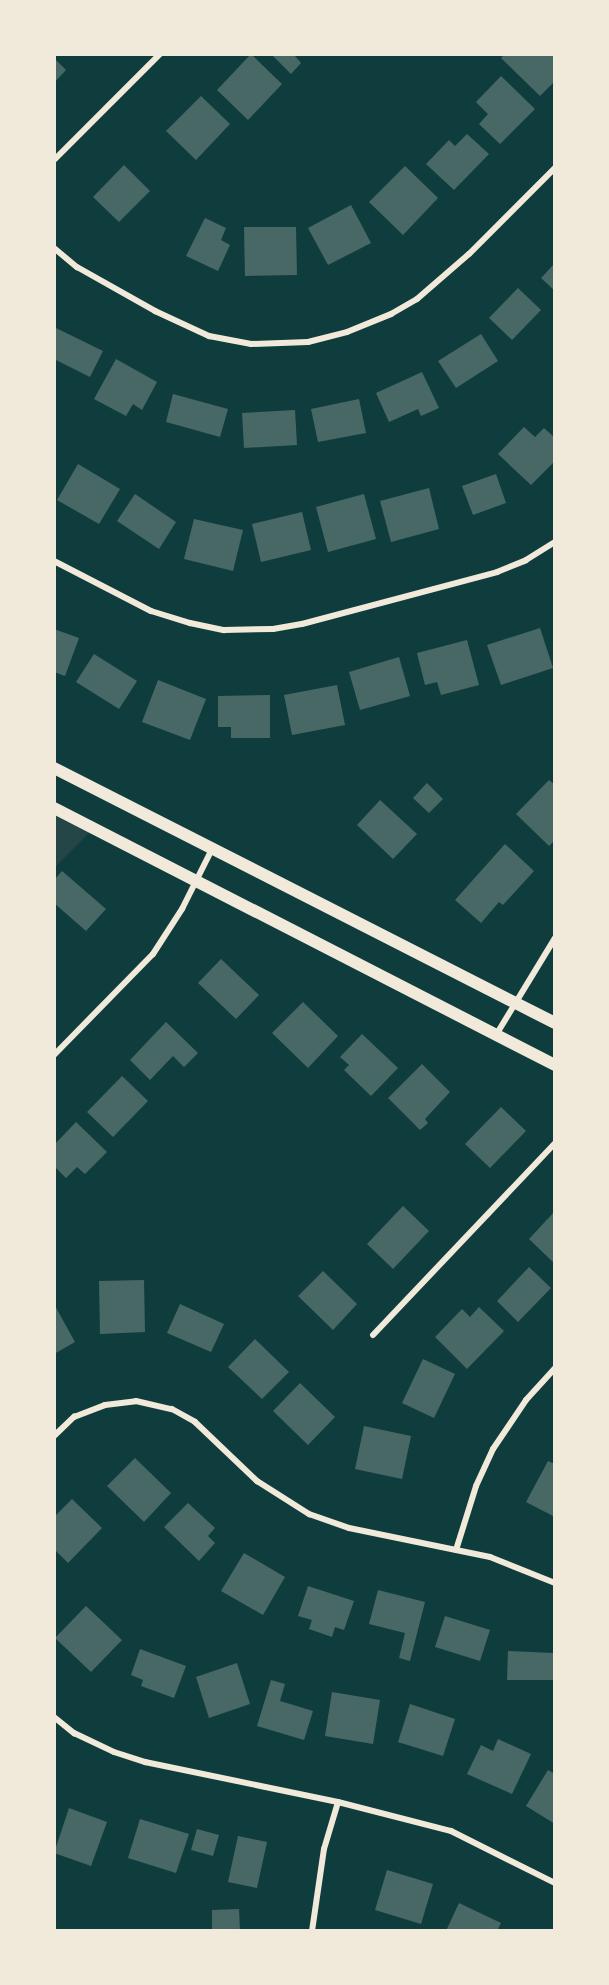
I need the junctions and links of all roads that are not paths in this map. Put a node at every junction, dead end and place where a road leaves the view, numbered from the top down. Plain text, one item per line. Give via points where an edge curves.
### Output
1 (160, 54) edge
2 (54, 160) edge
3 (555, 168) edge
4 (54, 248) edge
5 (555, 542) edge
6 (54, 561) edge
7 (54, 768) edge
8 (54, 807) edge
9 (212, 848) junction
10 (197, 881) junction
11 (555, 938) edge
12 (516, 1003) junction
13 (555, 1023) edge
14 (496, 1035) junction
15 (54, 1055) edge
16 (555, 1065) edge
17 (555, 1143) edge
18 (373, 1335) dead end
19 (555, 1368) edge
20 (54, 1436) edge
21 (456, 1550) junction
22 (555, 1583) edge
23 (54, 1717) edge
24 (338, 1802) junction
25 (555, 1883) edge
26 (312, 1931) edge

1 - 2 street
3 - 4 street via 470,254 417,299 347,333 308,342 251,344 209,336 135,300 77,267
5 - 6 street via 497,572 273,629 224,630 150,611
7 - 9 main road
8 - 10 main road
9 - 10 street
9 - 12 main road
10 - 14 main road
10 - 15 street via 166,936 138,971
11 - 12 street
12 - 13 main road
12 - 14 street
14 - 16 main road
17 - 18 street
19 - 21 street via 526,1400 493,1449 476,1486
20 - 21 street via 74,1417 105,1405 136,1401 172,1409 195,1422 257,1481 309,1514 350,1528
21 - 22 street via 490,1557
23 - 24 street via 74,1733 145,1762
24 - 25 street via 451,1831
24 - 26 street via 324,1849

